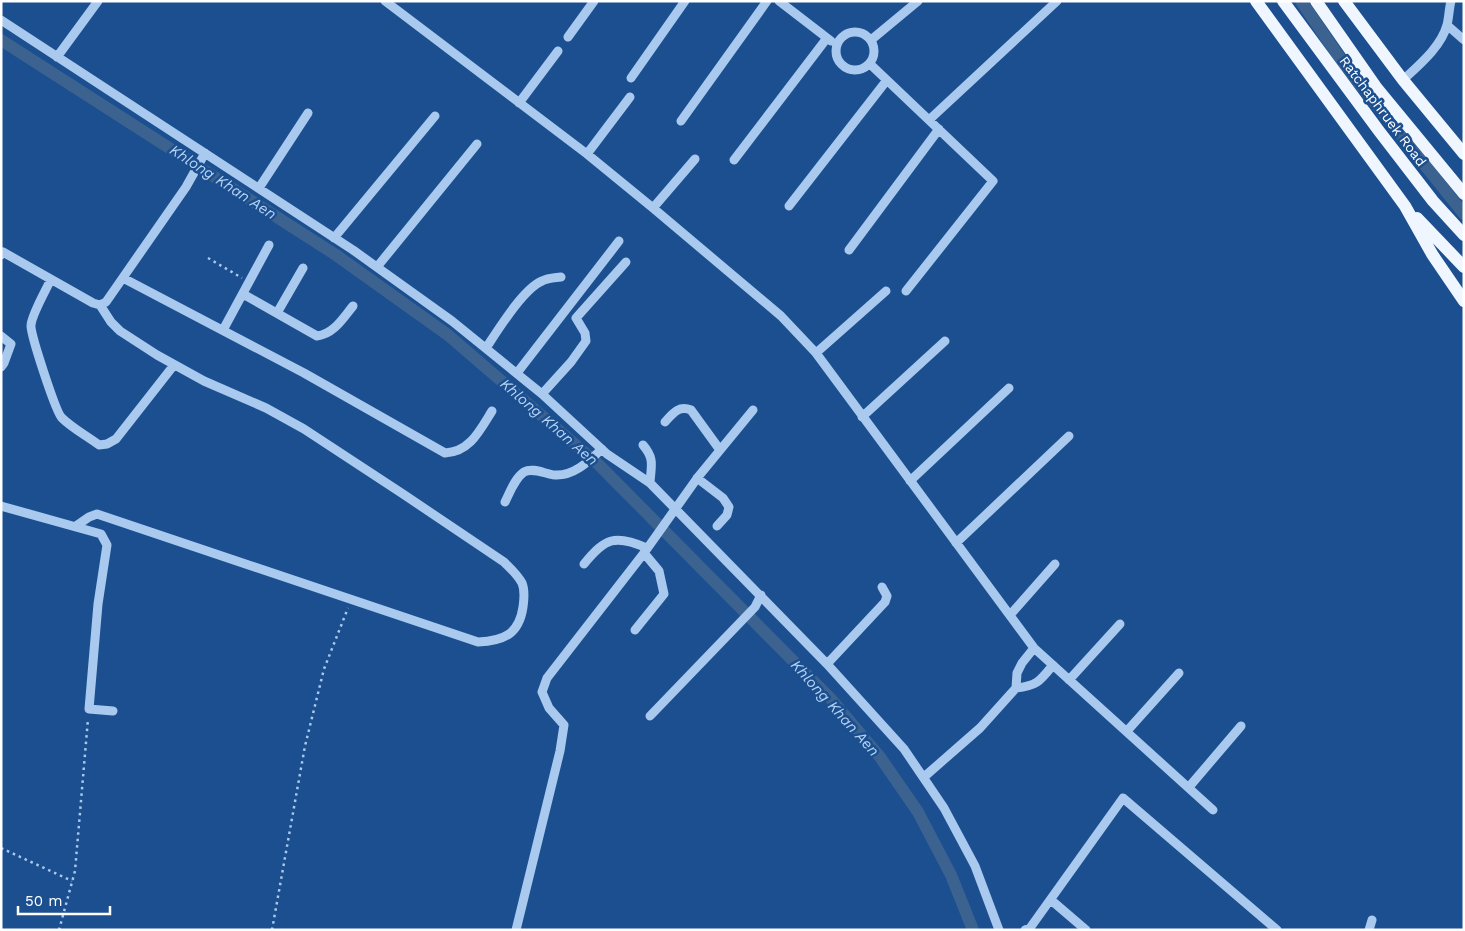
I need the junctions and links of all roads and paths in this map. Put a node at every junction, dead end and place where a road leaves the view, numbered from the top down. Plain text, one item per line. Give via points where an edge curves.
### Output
1 (98, 1) edge
2 (385, 1) edge
3 (594, 1) edge
4 (685, 1) edge
5 (767, 1) edge
6 (779, 1) edge
7 (918, 1) edge
8 (1057, 1) edge
9 (1256, 1) edge
10 (1283, 1) edge
11 (1316, 1) edge
12 (1344, 1) edge
13 (1450, 1) edge
14 (1, 20) edge
15 (1447, 25) junction
16 (568, 37) dead end
17 (828, 38) junction
18 (871, 40) junction
19 (1464, 40) edge
20 (837, 46) junction
21 (558, 51) dead end
22 (57, 57) junction
23 (870, 64) junction
24 (631, 78) dead end
25 (887, 80) junction
26 (1403, 80) junction
27 (630, 97) dead end
28 (519, 104) junction
29 (308, 113) dead end
30 (435, 116) dead end
31 (929, 120) junction
32 (681, 121) dead end
33 (939, 129) junction
34 (477, 144) dead end
35 (587, 154) junction
36 (1464, 154) edge
37 (203, 157) junction
38 (695, 159) dead end
39 (734, 160) dead end
40 (259, 188) junction
41 (1464, 194) edge
42 (789, 206) dead end
43 (1405, 206) junction
44 (653, 208) junction
45 (1464, 235) edge
46 (334, 238) junction
47 (619, 241) dead end
48 (269, 245) dead end
49 (848, 250) dead end
50 (2, 253) edge
51 (208, 258) dead end
52 (626, 262) dead end
53 (1464, 267) edge
54 (303, 268) dead end
55 (377, 268) junction
56 (123, 278) junction
57 (561, 278) dead end
58 (51, 279) junction
59 (250, 282) junction
60 (886, 291) dead end
61 (906, 292) dead end
62 (243, 294) junction
63 (1464, 301) edge
64 (100, 304) junction
65 (353, 306) dead end
66 (277, 313) junction
67 (224, 330) junction
68 (1, 336) edge
69 (945, 341) dead end
70 (486, 348) junction
71 (816, 353) junction
72 (174, 365) junction
73 (1, 367) edge
74 (517, 373) junction
75 (1009, 388) dead end
76 (542, 394) junction
77 (753, 410) dead end
78 (492, 411) dead end
79 (862, 417) junction
80 (664, 422) dead end
81 (1069, 436) dead end
82 (643, 445) dead end
83 (602, 449) junction
84 (720, 450) junction
85 (697, 478) junction
86 (910, 481) junction
87 (650, 483) junction
88 (505, 502) dead end
89 (1, 506) edge
90 (675, 509) junction
91 (76, 526) junction
92 (717, 526) dead end
93 (956, 543) junction
94 (647, 548) junction
95 (584, 564) dead end
96 (1055, 564) dead end
97 (882, 587) dead end
98 (761, 595) junction
99 (351, 599) junction
100 (1010, 615) junction
101 (1120, 624) dead end
102 (635, 630) dead end
103 (1034, 648) junction
104 (827, 664) junction
105 (1052, 665) junction
106 (1180, 673) dead end
107 (1069, 680) junction
108 (1016, 688) junction
109 (89, 709) junction
110 (113, 711) dead end
111 (650, 716) dead end
112 (1241, 726) dead end
113 (1126, 731) junction
114 (924, 777) junction
115 (1189, 787) junction
116 (1213, 810) dead end
117 (1, 848) edge
118 (72, 881) junction
119 (1051, 900) junction
120 (1372, 920) dead end
121 (59, 930) edge
122 (272, 930) edge
123 (516, 930) edge
124 (999, 930) edge
125 (1025, 930) edge
126 (1086, 930) edge
127 (1277, 930) edge
128 (1369, 930) edge

1 - 22 street
2 - 28 street
3 - 16 street
4 - 24 street
5 - 32 street
6 - 17 street
7 - 18 street
8 - 31 street
9 - 43 main road
10 - 45 main road, Ratchaphruek Road via 1433,201
11 - 41 main road, Ratchaphruek Road via 1376,87
12 - 26 main road
13 - 15 street
14 - 22 street
15 - 19 street
15 - 26 street via 1429,54
17 - 20 street
17 - 39 street
18 - 20 street via 860,33 849,33
18 - 23 street via 874,52
20 - 23 street via 837,58 846,68 858,70
21 - 28 street
22 - 37 street
23 - 25 street
25 - 31 street
25 - 42 street
26 - 36 main road
27 - 35 street
28 - 35 street
29 - 40 street
30 - 46 street
31 - 33 street
33 - 49 street
33 - 61 street via 994,181
34 - 55 street
35 - 44 street
37 - 40 street
37 - 56 street
38 - 44 street
40 - 46 street
43 - 53 main road
43 - 63 main road
44 - 71 street via 781,316
46 - 55 street
47 - 74 street
48 - 59 street
50 - 58 street
51 - 59 path
52 - 76 street via 576,318 586,333 586,340
54 - 66 street
55 - 70 street
56 - 64 street via 106,302
56 - 67 street
57 - 70 street via 535,284
58 - 64 street
58 - 72 street via 31,323 32,336 56,410 99,445 116,439
59 - 62 street
60 - 71 street
62 - 66 street
62 - 67 street
64 - 72 street via 120,331
65 - 66 street via 334,328 325,335 317,336
67 - 78 street via 445,453 466,447
68 - 73 street via 10,344
69 - 79 street
70 - 74 street
71 - 79 street
72 - 99 street via 304,429 403,494 504,562 523,586 524,600 516,629 504,638 478,642
74 - 76 street
75 - 86 street
76 - 83 street
77 - 84 street
79 - 86 street
80 - 84 street via 680,408 691,410
81 - 93 street
82 - 87 street via 652,461
83 - 87 street
83 - 88 street via 568,474 530,470 523,473
84 - 85 street
85 - 90 street
85 - 92 street via 723,498 729,507 727,515
86 - 93 street
87 - 90 street
89 - 91 street
90 - 94 street
90 - 98 street
91 - 99 street via 97,514
91 - 109 street via 101,534 107,545 98,604
93 - 100 street
94 - 95 street via 630,541 615,540 598,547
94 - 102 street via 659,570 664,594
94 - 123 street via 547,678 542,692 549,708 564,725
96 - 100 street
97 - 104 street via 887,596 885,602
98 - 104 street
98 - 111 street via 755,607
99 - 122 path via 324,669 305,746
100 - 103 street
101 - 107 street
103 - 105 street
103 - 108 street via 1016,673
104 - 114 street via 904,749
105 - 107 street
105 - 108 street via 1031,686
106 - 113 street
107 - 113 street
108 - 114 street via 980,728
109 - 110 street
109 - 118 path
112 - 115 street
113 - 115 street
114 - 124 street via 975,866
115 - 116 street
117 - 118 path
118 - 121 path
119 - 125 street
119 - 126 street
119 - 127 street via 1122,798
120 - 128 street

